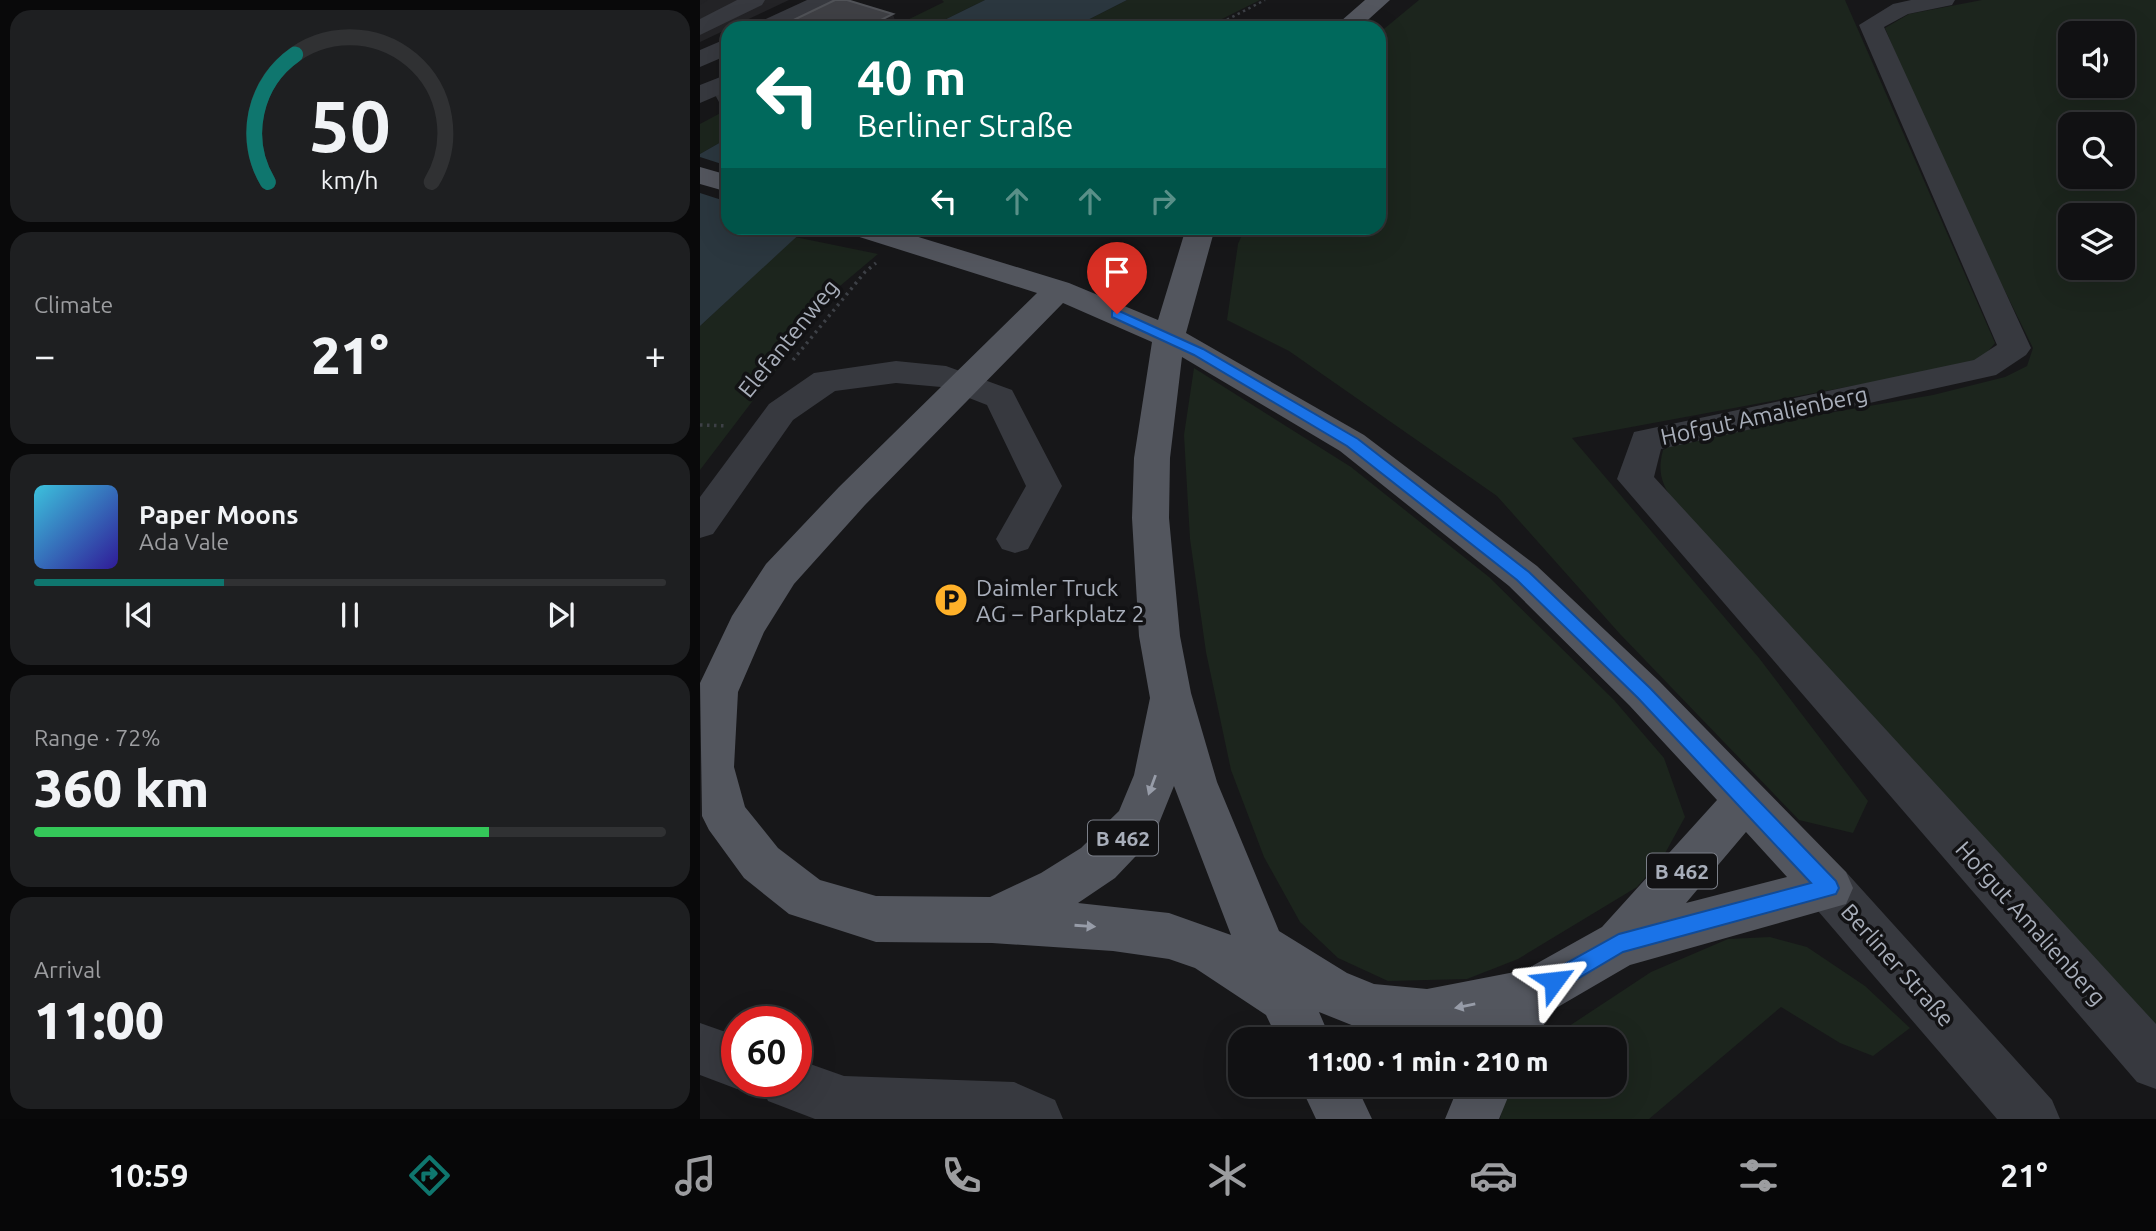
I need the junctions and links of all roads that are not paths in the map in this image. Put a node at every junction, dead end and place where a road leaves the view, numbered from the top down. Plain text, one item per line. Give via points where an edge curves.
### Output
1 (754, 0) edge
2 (1379, 0) edge
3 (1944, 0) edge
4 (826, 5) edge
5 (784, 21) edge
6 (1354, 21) edge
7 (700, 29) edge
8 (721, 49) edge
9 (700, 60) edge
10 (700, 175) edge
11 (721, 182) edge
12 (882, 235) edge
13 (1200, 235) edge
14 (1058, 290) junction
15 (700, 524) edge
16 (1015, 540) dead end
17 (1170, 694) junction
18 (1747, 799) junction
19 (1829, 888) junction
20 (992, 920) junction
21 (1619, 944) junction
22 (1262, 948) junction
23 (1532, 993) junction
24 (1295, 1018) edge
25 (1515, 1027) edge
26 (700, 1049) edge
27 (721, 1057) edge
28 (2156, 1063) edge
29 (812, 1091) edge
30 (1333, 1097) edge
31 (1481, 1097) edge
32 (1036, 1119) edge
33 (1345, 1119) edge
34 (1472, 1119) edge
35 (2033, 1119) edge

1 - 7 street
2 - 6 main road
3 - 28 street, Hofgut Amalienberg via 1901,9 1871,25 2015,348 1984,368 1646,440 1635,479
4 - 5 street
8 - 9 street
10 - 11 main road
12 - 14 main road, Berliner Straße
13 - 17 main road, B 462 via 1176,307 1164,367 1153,485 1152,587
14 - 18 main road, Berliner Straße via 1198,352 1352,443 1523,576
14 - 20 main road, B 462 via 780,573 746,627 717,691 712,767 725,816 761,863 806,898 876,919
15 - 16 street via 781,412 826,381 896,372 946,377 1000,398 1044,486
17 -> 20 main road, B 462 via 1156,775 1138,824 1098,863 1058,889
17 - 22 main road, B 462 via 1208,812
18 - 19 main road, Berliner Straße
18 - 21 main road, B 462
19 - 21 main road, B 462
19 - 35 street, Berliner Straße
20 -> 24 main road, B 462 via 1169,936 1209,949
21 - 23 main road, B 462
23 -> 22 main road, B 462 via 1427,1015 1374,1009 1331,992
22 - 24 main road, B 462
23 - 25 main road
26 - 27 street
29 - 32 street via 844,1103 1014,1109
30 - 33 main road
31 - 34 main road

